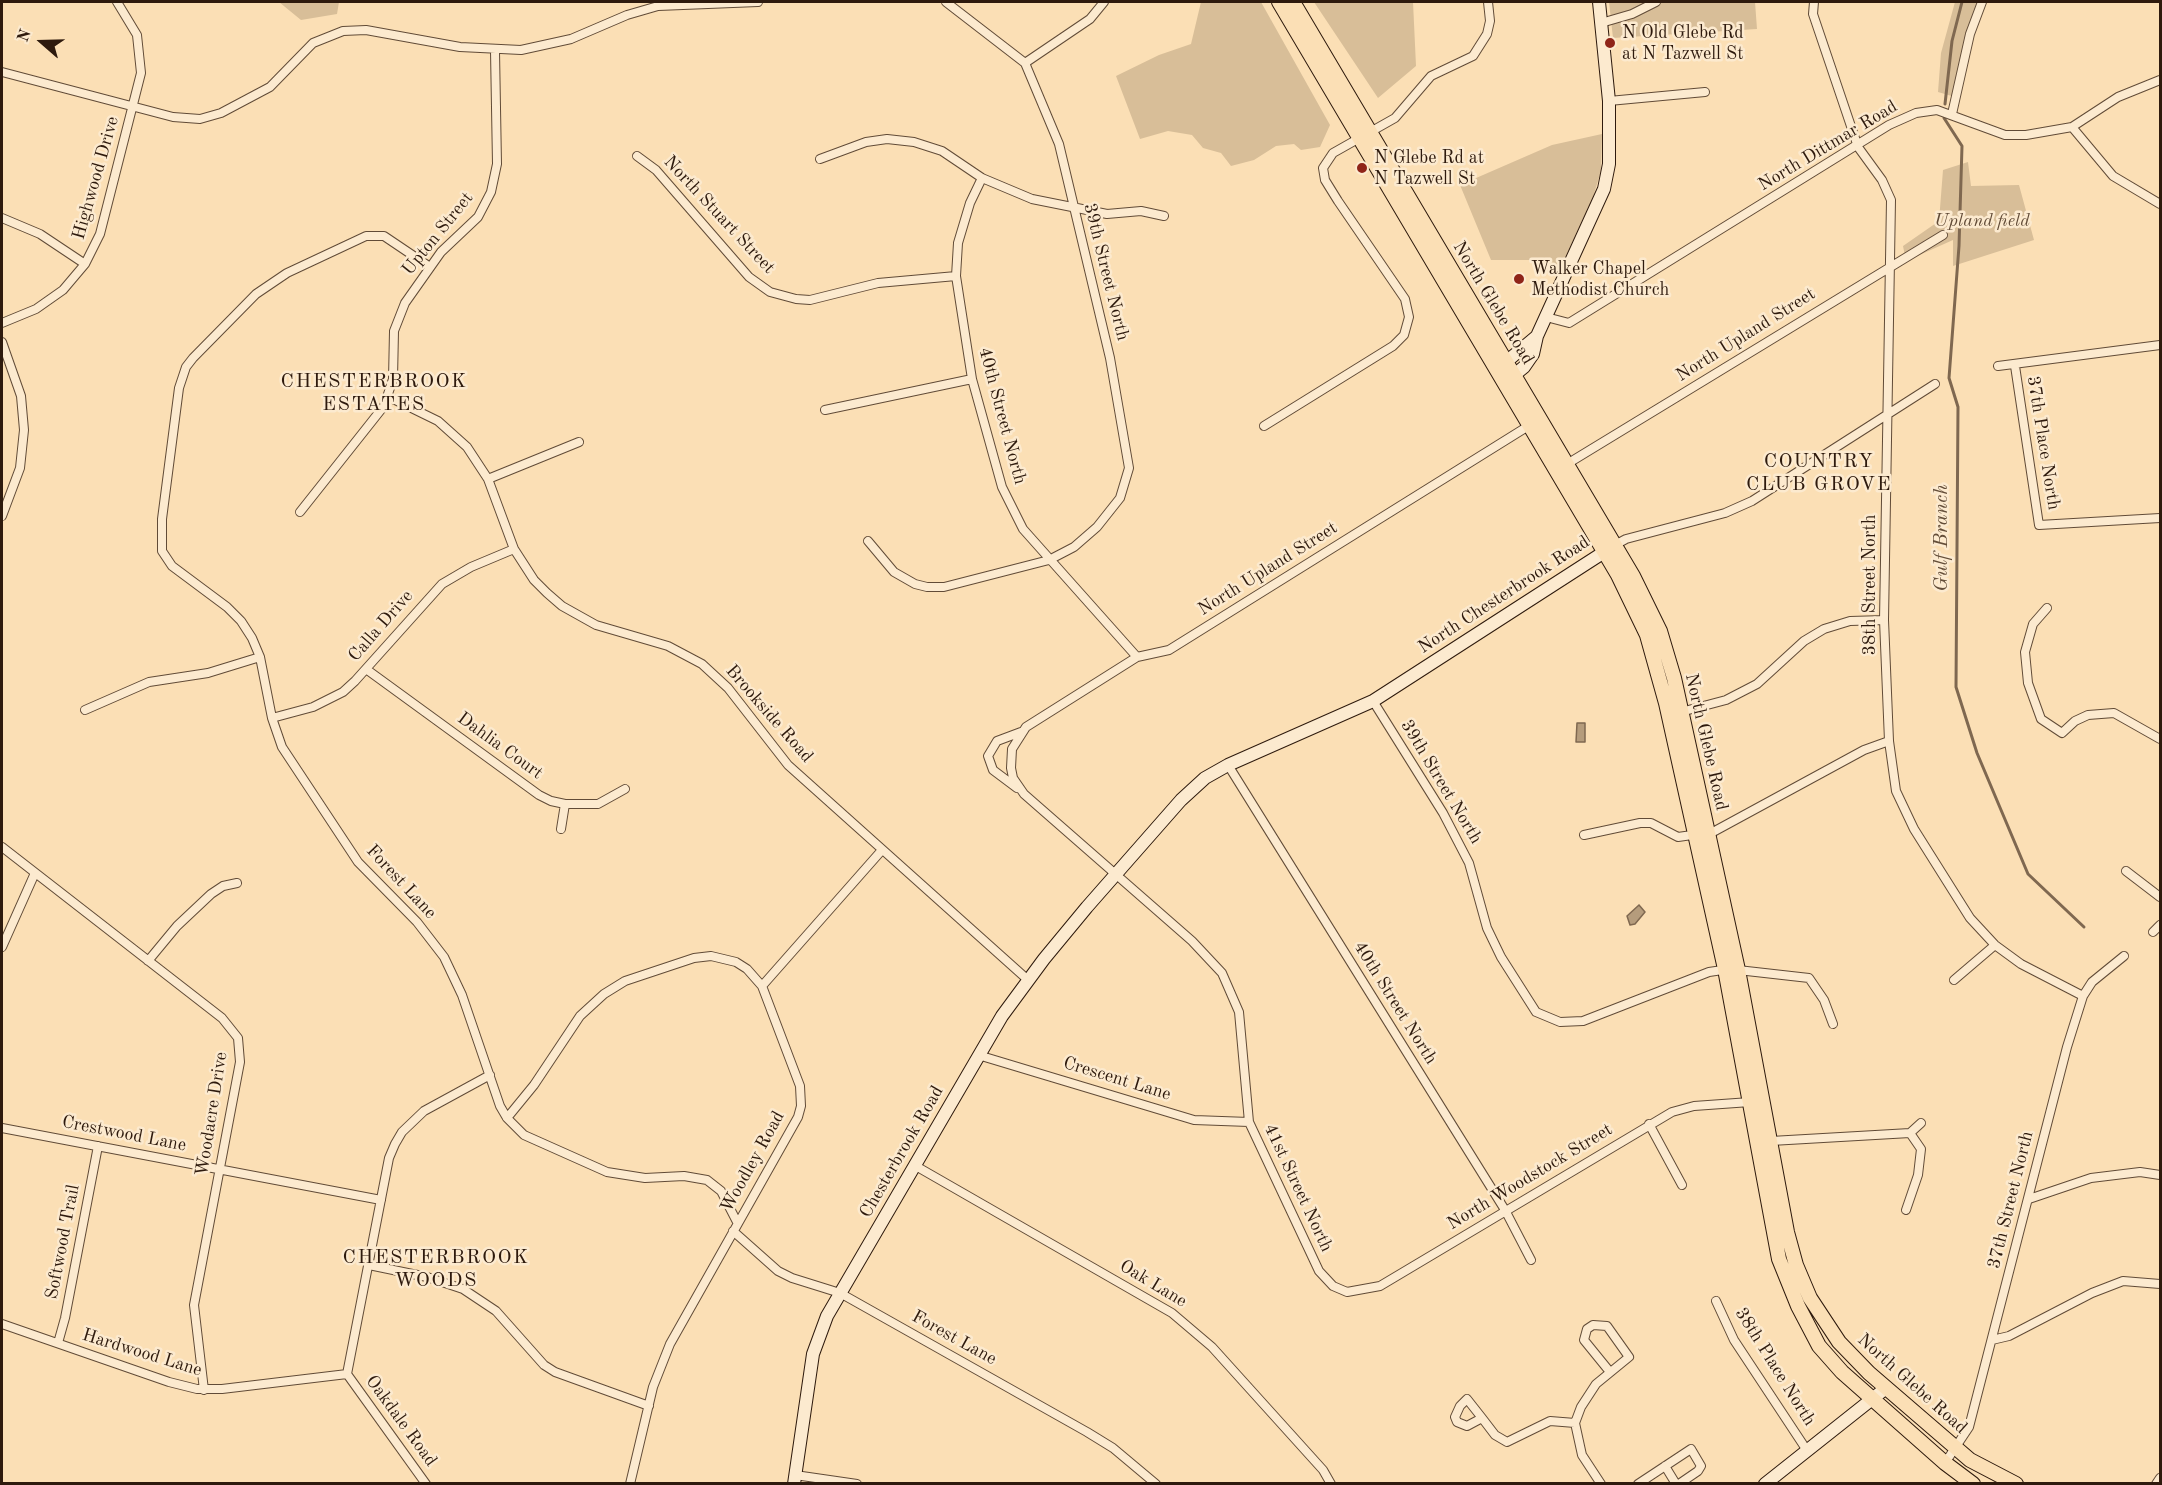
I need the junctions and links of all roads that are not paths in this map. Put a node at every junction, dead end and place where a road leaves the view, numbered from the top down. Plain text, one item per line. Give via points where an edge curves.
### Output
1 (117, 2) edge
2 (758, 2) edge
3 (946, 2) edge
4 (1104, 2) edge
5 (1279, 2) edge
6 (1293, 2) edge
7 (1488, 2) edge
8 (1599, 2) edge
9 (1656, 2) edge
10 (1814, 2) edge
11 (1982, 2) edge
12 (1601, 23) junction
13 (495, 51) junction
14 (1025, 63) junction
15 (2, 72) edge
16 (2160, 80) edge
17 (1705, 92) dead end
18 (1609, 101) junction
19 (133, 107) junction
20 (1952, 114) junction
21 (2072, 127) junction
22 (1365, 135) junction
23 (1858, 147) junction
24 (637, 156) dead end
25 (820, 159) dead end
26 (982, 178) junction
27 (2160, 204) edge
28 (1072, 209) junction
29 (1164, 216) dead end
30 (2, 218) edge
31 (1943, 235) dead end
32 (85, 264) junction
33 (1890, 266) junction
34 (430, 267) junction
35 (956, 276) junction
36 (1546, 317) junction
37 (2, 323) edge
38 (1537, 336) junction
39 (2, 342) edge
40 (2160, 345) edge
41 (1501, 365) junction
42 (1998, 366) dead end
43 (2014, 366) junction
44 (972, 379) junction
45 (1509, 379) junction
46 (1935, 384) dead end
47 (389, 398) junction
48 (825, 410) dead end
49 (1889, 414) junction
50 (1530, 425) junction
51 (1264, 426) dead end
52 (579, 442) dead end
53 (1567, 464) junction
54 (488, 478) junction
55 (300, 512) dead end
56 (2, 516) edge
57 (2160, 518) edge
58 (868, 542) dead end
59 (514, 549) junction
60 (1610, 549) junction
61 (1049, 561) junction
62 (2047, 608) dead end
63 (1884, 620) junction
64 (260, 657) junction
65 (1137, 657) junction
66 (366, 669) junction
67 (1373, 701) junction
68 (85, 710) dead end
69 (1675, 714) junction
70 (272, 718) junction
71 (1021, 731) junction
72 (2160, 739) edge
73 (1889, 741) junction
74 (1228, 765) junction
75 (626, 789) dead end
76 (1024, 794) junction
77 (565, 804) junction
78 (561, 829) dead end
79 (1702, 834) junction
80 (1584, 835) dead end
81 (2, 847) edge
82 (882, 850) junction
83 (2126, 871) dead end
84 (35, 873) junction
85 (1117, 873) junction
86 (237, 883) dead end
87 (2160, 897) edge
88 (2160, 925) edge
89 (2153, 932) dead end
90 (1995, 945) junction
91 (2, 947) edge
92 (2124, 956) dead end
93 (148, 961) junction
94 (1732, 970) junction
95 (1028, 980) junction
96 (1954, 980) dead end
97 (762, 986) junction
98 (2083, 996) junction
99 (1833, 1024) dead end
100 (978, 1055) junction
101 (490, 1075) junction
102 (1750, 1102) junction
103 (507, 1118) junction
104 (1249, 1122) junction
105 (1920, 1123) dead end
106 (1649, 1124) junction
107 (2, 1128) edge
108 (1910, 1133) junction
109 (1771, 1141) junction
110 (98, 1146) junction
111 (914, 1165) junction
112 (220, 1169) junction
113 (2160, 1175) edge
114 (1682, 1185) dead end
115 (2029, 1199) junction
116 (381, 1200) junction
117 (1504, 1210) junction
118 (1906, 1210) dead end
119 (735, 1226) junction
120 (1531, 1260) dead end
121 (369, 1265) junction
122 (2160, 1284) edge
123 (1333, 1286) joint
124 (840, 1293) junction
125 (1716, 1301) dead end
126 (2, 1324) edge
127 (1992, 1340) junction
128 (58, 1343) junction
129 (1610, 1372) junction
130 (347, 1374) junction
131 (1886, 1388) junction
132 (204, 1390) junction
133 (1872, 1399) junction
134 (649, 1406) junction
135 (1482, 1418) dead end
136 (1575, 1423) junction
137 (1806, 1449) junction
138 (1956, 1449) junction
139 (1945, 1463) junction
140 (1665, 1466) junction
141 (2160, 1478) edge
142 (794, 1479) edge
143 (426, 1484) edge
144 (630, 1484) edge
145 (857, 1484) edge
146 (1156, 1484) edge
147 (1331, 1484) edge
148 (1601, 1484) edge
149 (1638, 1484) edge
150 (1678, 1484) edge
151 (1765, 1484) edge
152 (1973, 1484) edge
153 (2016, 1484) edge
154 (2156, 1484) edge

1 - 19 street, Highwood Drive via 140,45 141,73
2 - 13 street via 658,6 558,43
3 - 14 street, 39th Street North
4 - 14 street via 1090,19
5 - 22 main road, North Glebe Road
6 - 22 main road, North Glebe Road
7 - 22 street via 1489,27 1477,51 1463,63 1431,76 1400,113
8 - 12 street
9 - 12 street via 1615,21
10 - 23 street, 38th Street North via 1813,14
11 - 20 street via 1970,34
12 - 18 street
13 - 19 street via 366,30 343,31 313,43 270,87 213,116 180,118
13 - 34 street, Upton Street via 497,164 491,192 478,217
14 - 28 street, 39th Street North via 1059,144
15 - 19 street
16 - 21 street via 2118,97
17 - 18 street
18 - 36 street via 1609,164 1604,189
19 - 32 street, Highwood Drive via 99,234
20 - 21 street, North Dittmar Road via 2005,135
20 - 23 street, North Dittmar Road via 1937,110 1916,113 1889,125
21 - 27 street via 2113,176
22 - 41 main road, North Glebe Road
22 - 51 street via 1330,155 1323,176 1402,294 1408,324 1393,346
23 - 33 street, 38th Street North via 1891,200
23 - 36 street, North Dittmar Road via 1569,323
24 - 35 street, North Stuart Street via 656,170 749,277 770,292 810,300 878,283
25 - 26 street via 866,142 914,142 942,151
26 - 28 street via 1032,199
26 - 35 street, 40th Street North via 958,243
28 - 29 street
28 - 61 street, 39th Street North via 1110,358 1129,468 1120,498 1097,527
30 - 32 street via 40,234
31 - 33 street, North Upland Street
32 - 37 street, Highwood Drive via 50,300
33 - 49 street, 38th Street North
33 - 53 street, North Upland Street
34 - 47 street, Upton Street via 398,317
34 - 64 street, Forest Lane via 384,236 370,234 287,273 256,294 186,367 179,388 162,519 162,551 172,566 241,621
35 - 44 street, 40th Street North
36 - 38 street
38 - 41 street
38 - 45 street via 1530,359
39 - 56 street via 21,396 24,430 20,468
40 - 43 street
41 - 45 main road, North Glebe Road
42 - 43 street
43 - 57 street, 37th Place North via 2039,525
44 - 48 street
44 - 61 street, 40th Street North via 1002,487 1023,529
45 - 50 main road, North Glebe Road
45 - 53 main road, North Glebe Road
46 - 49 street, North Chesterbrook Road
47 - 54 street, Brookside Road via 454,433
47 - 55 street
49 - 60 street, North Chesterbrook Road via 1752,501 1725,513 1626,539
49 - 63 street, 38th Street North
50 - 60 main road, North Glebe Road
50 - 65 street, North Upland Street via 1169,650
52 - 54 street
53 - 60 main road, North Glebe Road
54 - 59 street, Brookside Road
58 - 61 street, 39th Street North via 894,572 927,587 944,587
59 - 66 street, Calla Drive via 442,584
59 - 82 street, Brookside Road via 534,579 562,606 596,625 668,646 717,677 788,765
60 - 67 street, North Chesterbrook Road
60 - 69 main road, North Glebe Road via 1644,627
61 - 65 street, 40th Street North
62 - 72 street via 2033,624 2025,652 2031,692 2041,719 2062,733 2088,715 2114,713
63 - 69 street via 1850,621 1824,629 1804,641 1757,684 1726,700
63 - 73 street, 38th Street North
64 - 68 street via 208,673 149,682
64 - 70 street, Forest Lane
65 - 71 street, North Upland Street
66 - 70 street, Calla Drive via 330,700
66 - 77 street, Dahlia Court via 539,795
67 - 74 street, North Chesterbrook Road
67 - 94 street, 39th Street North via 1443,813 1469,863 1487,928 1536,1012 1560,1022 1583,1021 1709,972
69 - 79 main road, North Glebe Road
70 - 101 street, Forest Lane via 282,747 339,836 444,957
71 - 76 street via 1010,759 1013,778
71 - 76 street, North Upland Street via 997,741 988,756 993,770
73 - 79 street via 1864,750 1726,826
73 - 90 street, 38th Street North via 1896,791 1914,829 1970,918
74 - 85 street, North Chesterbrook Road via 1205,778 1181,800
74 - 117 street, 40th Street North
75 - 77 street, Dahlia Court via 598,804
76 - 85 street, 41st Street North
77 - 78 street
79 - 80 street via 1678,837 1640,823
79 - 94 main road, North Glebe Road
81 - 84 street, Woodacre Drive
82 - 95 street, Brookside Road
82 - 97 street
83 - 87 street
84 - 91 street
84 - 93 street, Woodacre Drive
85 - 95 street, Chesterbrook Road
85 - 104 street, 41st Street North via 1222,973 1239,1012
86 - 93 street via 211,894
88 - 89 street
90 - 96 street
90 - 98 street, 38th Street North
92 - 98 street, 37th Street North via 2092,982
93 - 112 street, Woodacre Drive via 226,1022 240,1044
94 - 99 street via 1809,978 1824,1000
94 - 102 main road, North Glebe Road
94 - 109 main road, North Glebe Road
95 - 100 street, Chesterbrook Road
97 - 103 street via 747,969 711,956 625,981 607,991 580,1016
97 - 119 street, Woodley Road via 800,1086 801,1106
98 - 115 street, 37th Street North
100 - 104 street, Crescent Lane via 1194,1120
100 - 111 street, Chesterbrook Road
101 - 103 street, Forest Lane
101 - 116 street, Oakdale Road via 424,1111 402,1132 389,1158
102 - 106 street, North Woodstock Street via 1694,1106
102 - 133 main road, North Glebe Road via 1779,1259 1798,1306 1819,1346
103 - 119 street, Forest Lane via 524,1134 607,1172 707,1180 721,1191
104 - 123 street, 41st Street North via 1319,1271
105 - 108 street
106 - 114 street
106 - 117 street, North Woodstock Street
107 - 110 street, Crestwood Lane
108 - 109 street
108 - 118 street via 1921,1149 1918,1174
109 - 131 main road, North Glebe Road via 1787,1232 1802,1282 1839,1342
110 - 112 street, Crestwood Lane
110 - 128 street, Softwood Trail
111 - 124 street, Chesterbrook Road
111 - 147 street, Oak Lane via 1172,1312 1212,1347 1323,1470
112 - 116 street, Crestwood Lane
112 - 132 street, Woodacre Drive via 194,1305
113 - 115 street via 2140,1172 2091,1178
115 - 127 street, 37th Street North
116 - 121 street, Oakdale Road
117 - 120 street, 40th Street North
117 - 123 street, North Woodstock Street via 1380,1287 1347,1292
119 - 124 street, Forest Lane via 778,1271
119 - 134 street, Woodley Road via 670,1344
121 - 130 street, Oakdale Road
121 - 134 street via 463,1289 496,1311 544,1365 555,1372
122 - 127 street via 2123,1281 2009,1336
124 - 142 street, Chesterbrook Road via 813,1354
124 - 146 street, Forest Lane via 1087,1432
125 - 137 street, 38th Place North via 1734,1340
126 - 128 street, Hardwood Lane
127 - 138 street, 37th Street North via 1969,1426
128 - 132 street, Hardwood Lane via 169,1382
129 - 129 street via 1584,1340 1593,1324 1607,1326 1629,1357
129 - 136 street via 1589,1393
130 - 132 street, Hardwood Lane
130 - 143 street, Oakdale Road
131 - 133 street
131 - 138 main road, North Glebe Road
133 - 137 street
133 - 139 main road, North Glebe Road
134 - 144 street, Woodley Road
135 - 136 street via 1495,1435 1507,1442 1550,1421
136 - 148 street via 1582,1455
137 - 151 street
138 - 139 street, 37th Street North
138 - 153 main road, North Glebe Road
139 - 152 main road, North Glebe Road
140 - 149 street
140 - 150 street
140 - 150 street via 1691,1449 1701,1466
141 - 154 street
142 - 145 street

